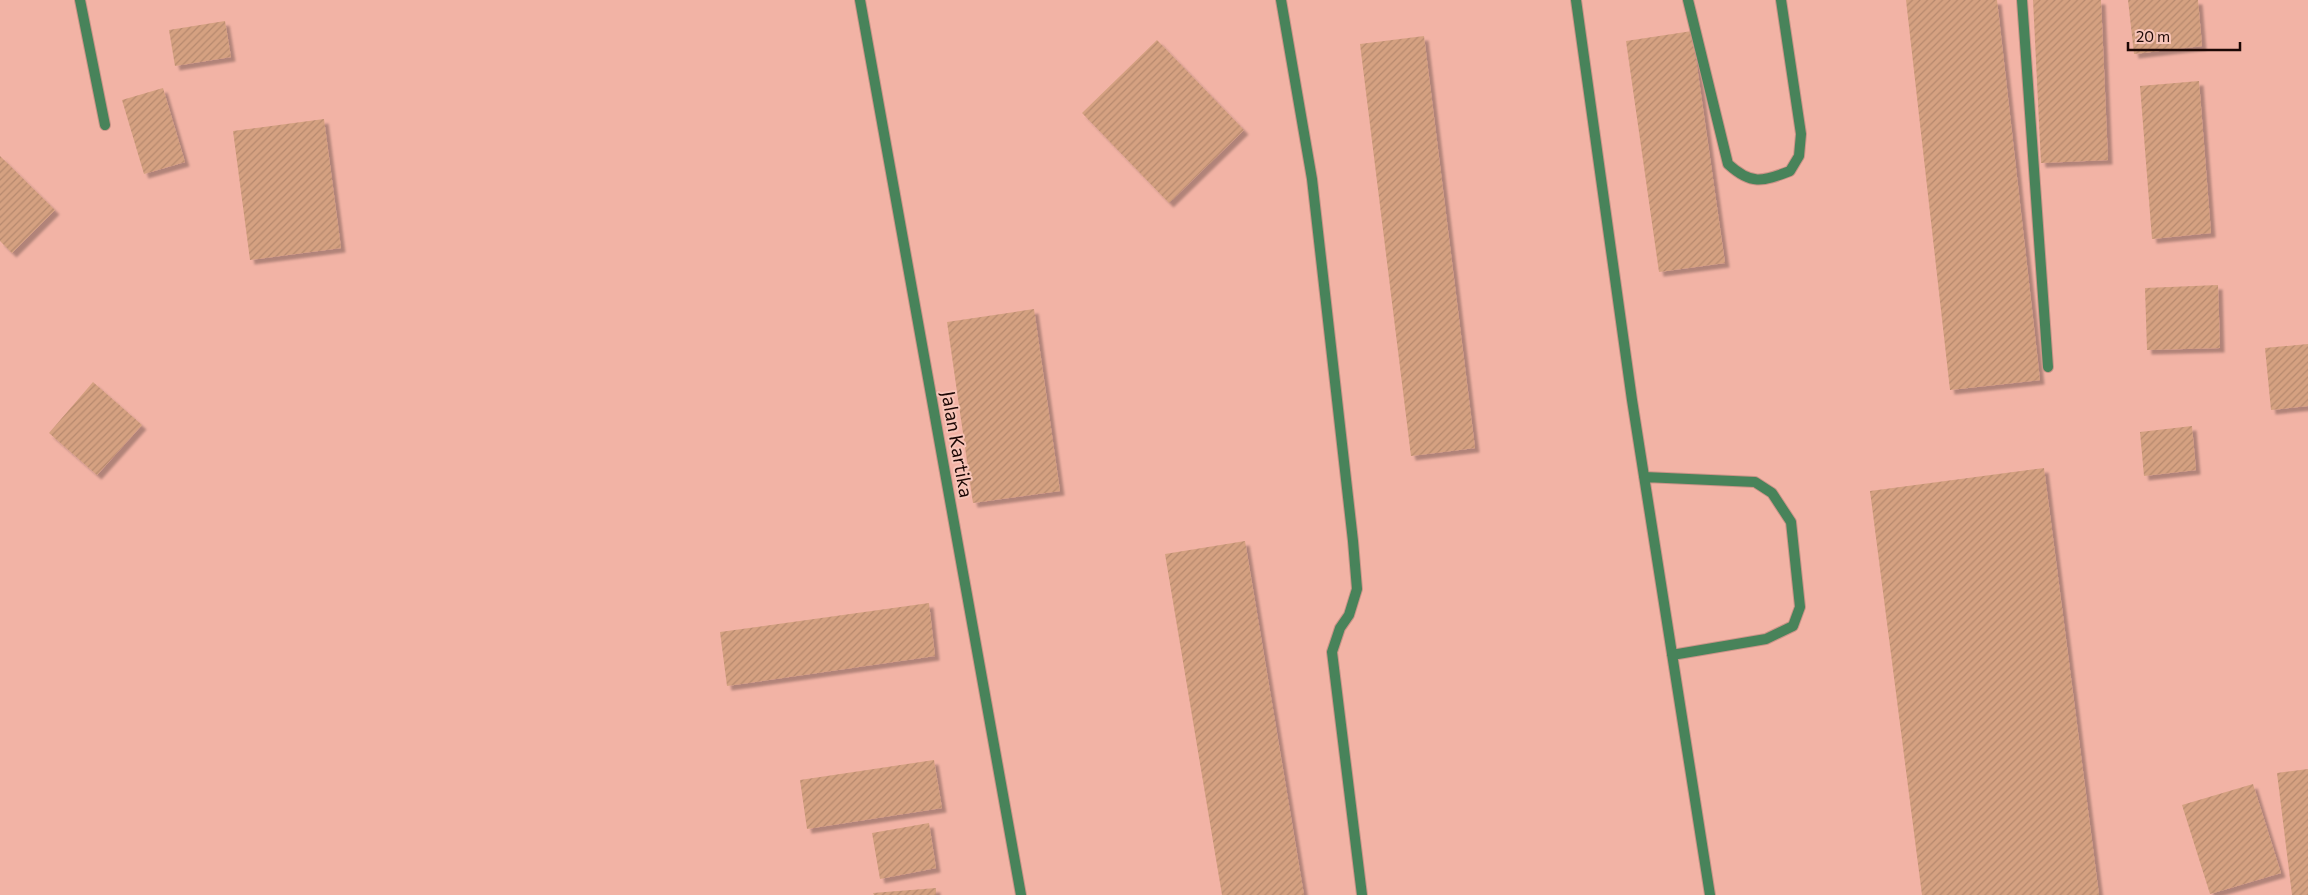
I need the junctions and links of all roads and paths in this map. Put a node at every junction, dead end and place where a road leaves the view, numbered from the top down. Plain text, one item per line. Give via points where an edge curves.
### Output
1 (80, 0) edge
2 (860, 0) edge
3 (1281, 0) edge
4 (1576, 0) edge
5 (1688, 0) edge
6 (1781, 0) edge
7 (2022, 0) edge
8 (105, 125) dead end
9 (2048, 367) dead end
10 (1644, 477) junction
11 (1672, 655) junction
12 (1021, 895) edge
13 (1362, 895) edge
14 (1710, 895) edge

1 - 8 street
2 - 12 street, Jalan Kartika
3 - 13 street via 1312,178 1353,541 1357,589 1332,652
4 - 10 street
5 - 6 street via 1728,164 1740,175 1755,181 1790,171 1799,156 1801,134
7 - 9 street
10 - 11 street
10 - 11 street via 1756,482 1772,493 1791,522 1800,607 1793,626 1766,639
11 - 14 street

